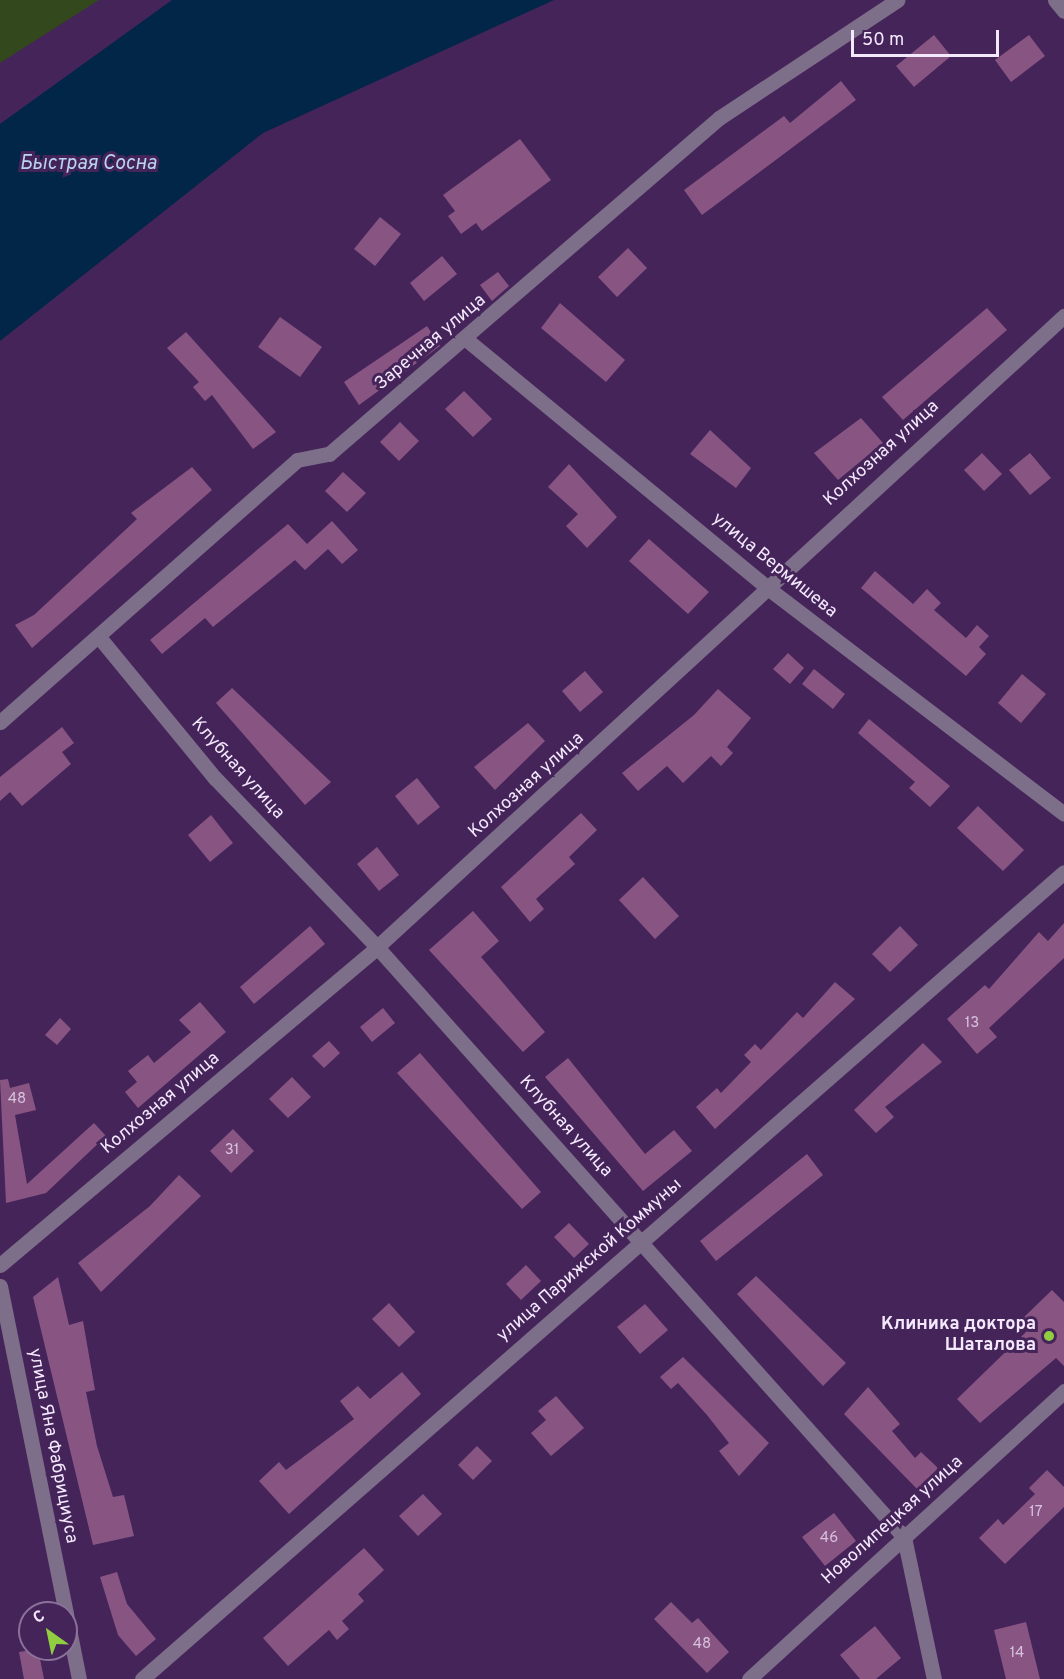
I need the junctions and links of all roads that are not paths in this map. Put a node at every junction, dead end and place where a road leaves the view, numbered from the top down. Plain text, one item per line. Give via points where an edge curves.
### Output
1 (897, 0) edge
2 (1055, 0) edge
3 (1064, 11) edge
4 (1064, 316) edge
5 (467, 340) junction
6 (765, 586) junction
7 (99, 637) junction
8 (0, 722) edge
9 (1064, 814) edge
10 (1064, 872) edge
11 (377, 947) junction
12 (642, 1241) junction
13 (0, 1265) edge
14 (0, 1286) edge
15 (1064, 1391) edge
16 (904, 1537) junction
17 (64, 1601) edge
18 (75, 1661) edge
19 (79, 1679) edge
20 (142, 1679) edge
21 (749, 1679) edge
22 (934, 1679) edge

1 - 5 street, Заречная улица via 719,118
2 - 3 street
4 - 6 street, Колхозная улица
5 - 6 street, улица Вермишева
5 - 7 street, Заречная улица via 329,454 297,460
6 - 9 street, улица Вермишева
6 - 11 street, Колхозная улица via 685,670
7 - 8 street, Заречная улица
7 - 11 street, Клубная улица via 215,778
10 - 12 street, улица Парижской Коммуны
11 - 12 street, Клубная улица
11 - 13 street, Колхозная улица
12 - 16 street, Клубная улица
12 - 20 street, улица Парижской Коммуны
14 - 17 street, улица Яна Фабрициуса
15 - 16 street, Новолипецкая улица
16 - 21 street, Новолипецкая улица
16 - 22 street, Клубная улица
18 - 19 street, улица Яна Фабрициуса

